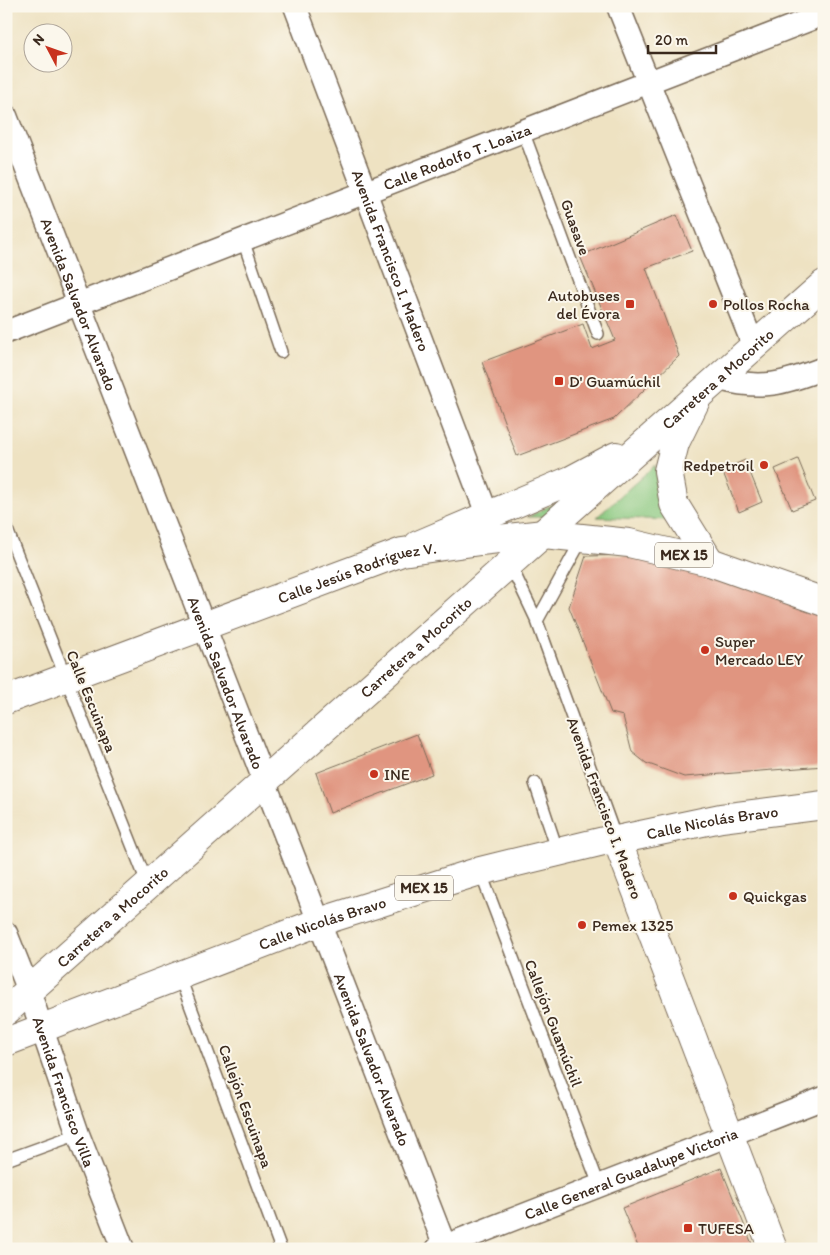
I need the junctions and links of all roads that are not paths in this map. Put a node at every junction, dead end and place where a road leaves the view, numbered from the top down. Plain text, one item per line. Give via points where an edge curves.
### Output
1 (295, 6) edge
2 (618, 6) edge
3 (824, 14) edge
4 (648, 82) junction
5 (6, 116) edge
6 (523, 131) junction
7 (365, 193) junction
8 (243, 240) junction
9 (824, 284) edge
10 (79, 304) junction
11 (6, 332) edge
12 (598, 334) dead end
13 (754, 347) junction
14 (280, 352) dead end
15 (824, 368) edge
16 (719, 379) junction
17 (693, 402) junction
18 (488, 517) junction
19 (6, 527) edge
20 (542, 535) junction
21 (583, 538) junction
22 (402, 552) junction
23 (710, 562) junction
24 (510, 564) junction
25 (824, 602) edge
26 (537, 621) junction
27 (204, 626) junction
28 (65, 678) junction
29 (6, 700) edge
30 (266, 782) junction
31 (535, 783) dead end
32 (824, 805) edge
33 (617, 840) junction
34 (558, 852) junction
35 (480, 871) junction
36 (149, 886) junction
37 (319, 922) junction
38 (6, 933) edge
39 (179, 975) junction
40 (29, 991) junction
41 (6, 1012) edge
42 (40, 1028) junction
43 (6, 1042) edge
44 (824, 1098) edge
45 (78, 1134) junction
46 (729, 1134) junction
47 (6, 1160) edge
48 (598, 1185) junction
49 (442, 1248) edge
50 (123, 1249) edge
51 (282, 1249) edge
52 (773, 1249) edge

1 - 7 street, Avenida Francisco I. Madero
2 - 4 street
3 - 4 street, Calle Rodolfo T. Loaiza
4 - 6 street, Calle Rodolfo T. Loaiza
4 - 13 street
5 - 10 street, Avenida Salvador Alvarado
6 - 7 street, Calle Rodolfo T. Loaiza
6 - 12 lane, Guasave
7 - 8 street, Calle Rodolfo T. Loaiza
7 - 18 street, Avenida Francisco I. Madero
8 - 10 street, Calle Rodolfo T. Loaiza
8 - 14 lane
9 - 13 main road, Carretera a Mocorito
10 - 11 street, Calle Rodolfo T. Loaiza
10 - 27 street, Avenida Salvador Alvarado
13 - 16 main road, Carretera a Mocorito
15 - 16 street via 757,386
16 - 17 main road, Carretera a Mocorito
17 - 18 main road, Calle Jesús Rodríguez V. via 599,466
17 - 20 main road, Carretera a Mocorito
17 - 23 main road via 675,443 668,471 674,504
18 - 22 main road, Calle Jesús Rodríguez V.
19 - 28 lane, Calle Escuinapa
20 - 21 main road, MEX 15
20 - 22 main road, MEX 15
20 - 24 main road, Carretera a Mocorito
21 - 23 main road, MEX 15 via 629,543
21 - 26 lane
22 - 27 main road, Calle Jesús Rodríguez V. / MEX 15
23 - 25 main road, MEX 15
24 - 26 lane, Avenida Francisco I. Madero
24 - 30 main road, Carretera a Mocorito
26 - 33 lane, Avenida Francisco I. Madero
27 - 28 main road, Calle Jesús Rodríguez V. / MEX 15
27 - 30 street, Avenida Salvador Alvarado
28 - 29 main road, Calle Jesús Rodríguez V. / MEX 15
28 - 36 lane, Calle Escuinapa
30 - 36 main road, Carretera a Mocorito
30 - 37 street, Avenida Salvador Alvarado
31 - 34 lane
32 - 33 main road, Calle Nicolás Bravo / MEX 15 via 721,818
33 - 34 main road, Calle Nicolás Bravo / MEX 15
33 - 46 main road, Avenida Francisco I. Madero
34 - 35 main road, Calle Nicolás Bravo / MEX 15
35 - 37 main road, Calle Nicolás Bravo / MEX 15
35 - 48 lane, Callejón Guamúchil
36 - 40 main road, Carretera a Mocorito
37 - 39 main road, Calle Nicolás Bravo / MEX 15
37 - 49 street, Avenida Salvador Alvarado
38 - 40 street, Avenida Francisco Villa
39 - 42 main road, Calle Nicolás Bravo / MEX 15
39 - 51 lane, Callejón Escuinapa
40 - 41 main road, Carretera a Mocorito
40 - 42 street, Avenida Francisco Villa
42 - 43 main road, Calle Nicolás Bravo / MEX 15
42 - 45 street, Avenida Francisco Villa
44 - 46 street, Calle General Guadalupe Victoria
45 - 47 lane
45 - 50 street, Avenida Francisco Villa
46 - 48 street, Calle General Guadalupe Victoria
46 - 52 main road, Avenida Francisco I. Madero
48 - 49 street, Calle General Guadalupe Victoria

